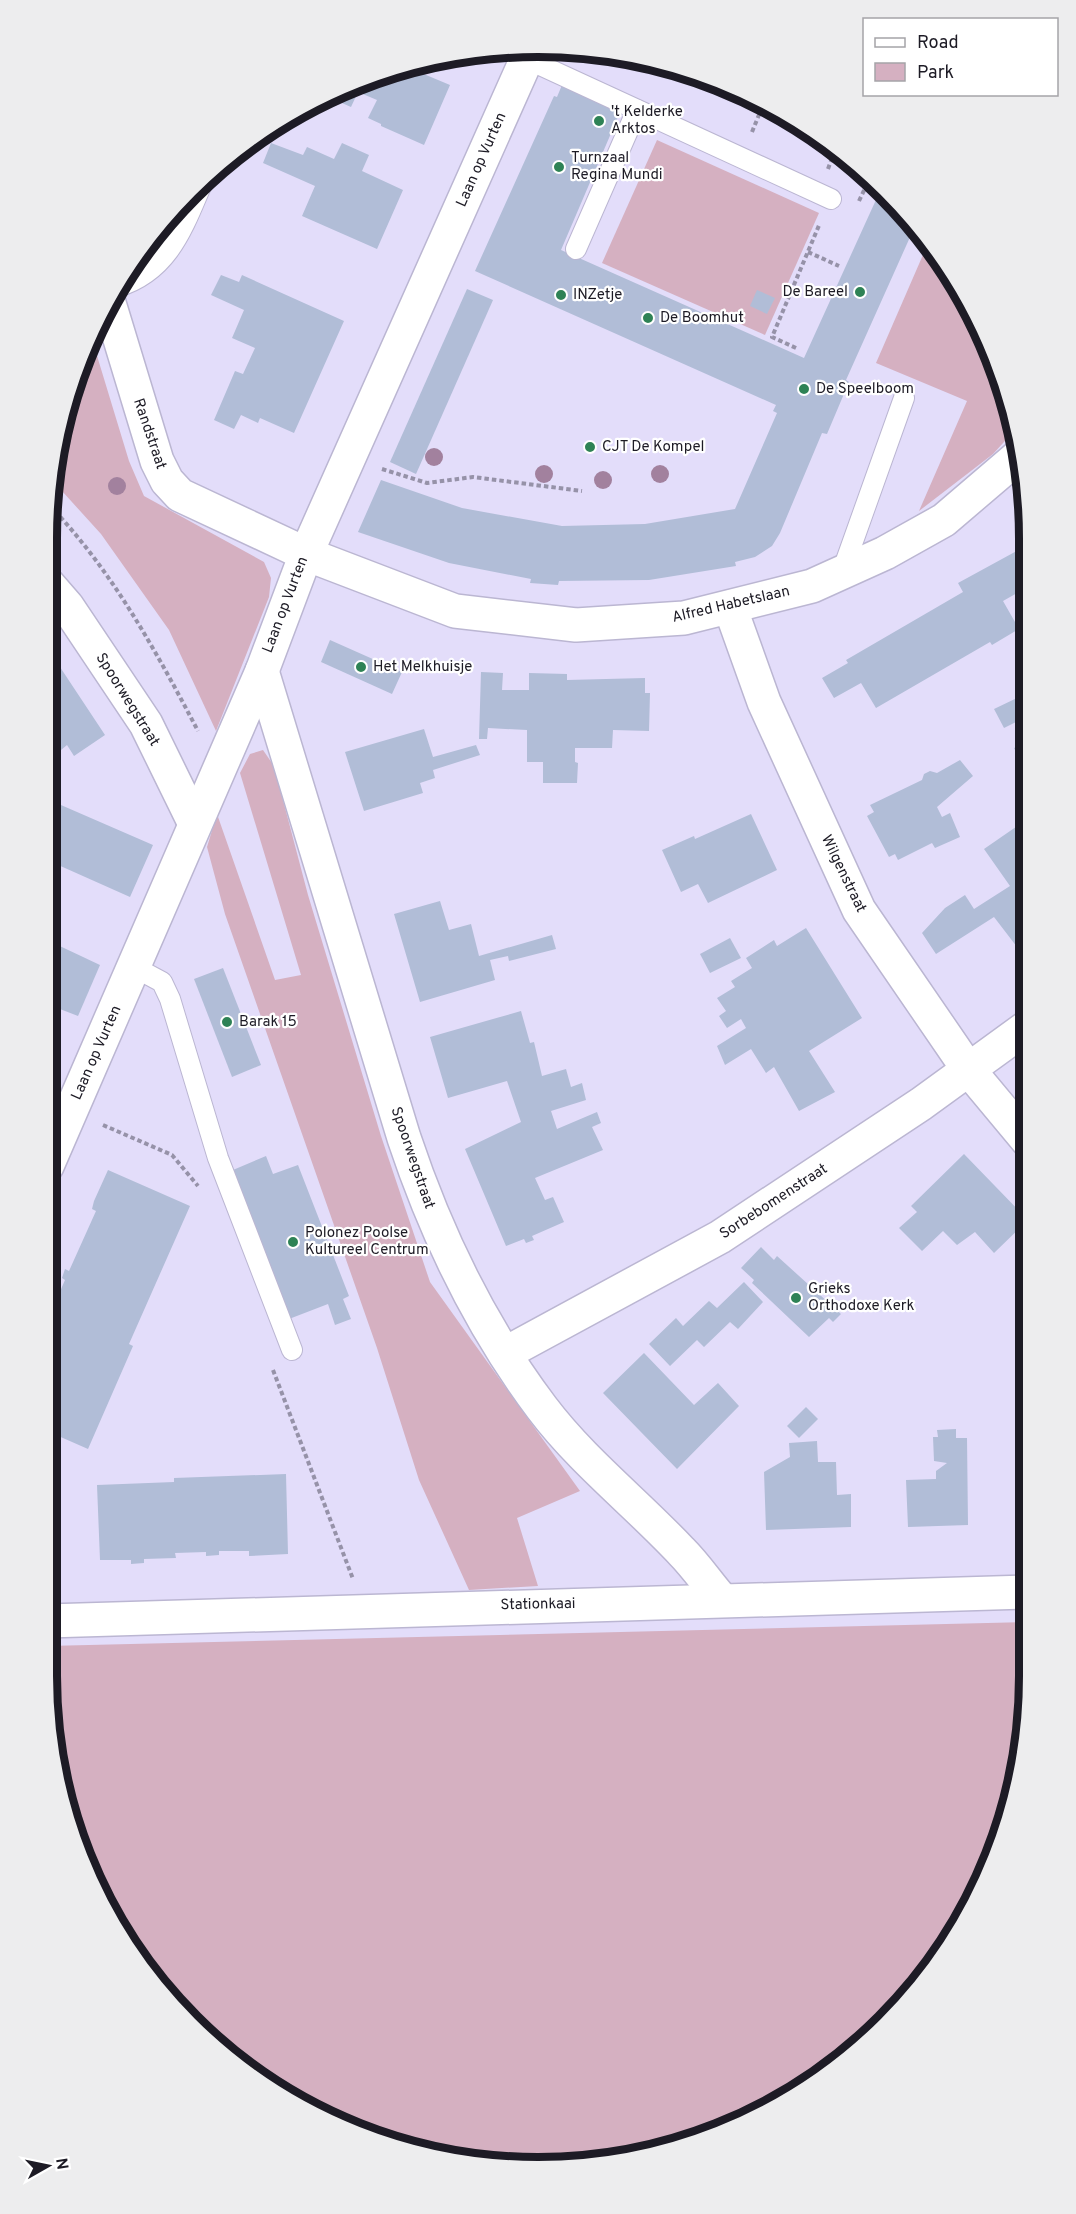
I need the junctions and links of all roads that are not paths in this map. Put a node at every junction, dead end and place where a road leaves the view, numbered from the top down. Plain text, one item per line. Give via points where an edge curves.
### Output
1 (527, 57) edge
2 (537, 57) edge
3 (637, 110) junction
4 (831, 199) road end
5 (194, 203) edge
6 (576, 249) dead end
7 (130, 283) edge
8 (112, 314) edge
9 (904, 398) dead end
10 (1013, 461) edge
11 (306, 554) junction
12 (842, 572) junction
13 (57, 596) edge
14 (730, 607) junction
15 (262, 671) junction
16 (195, 824) junction
17 (134, 967) junction
18 (1019, 1033) edge
19 (968, 1069) junction
20 (1019, 1131) edge
21 (57, 1141) edge
22 (292, 1350) dead end
23 (506, 1353) junction
24 (1019, 1592) edge
25 (722, 1600) junction
26 (57, 1621) edge

1 - 11 street, Laan op Vurten
2 - 3 lane
3 - 4 lane
3 - 6 lane
5 - 7 lane via 175,245
8 - 11 street, Randstraat via 147,435 167,481 180,495
9 - 12 lane
10 - 12 street, Alfred Habetslaan via 944,519
11 - 14 street, Alfred Habetslaan via 454,611 526,621 576,626 642,622 684,618
11 - 15 street, Laan op Vurten
12 - 14 street, Alfred Habetslaan via 812,586
13 - 16 street, Spoorwegstraat via 146,724
14 - 19 street, Wilgenstraat via 764,702 859,910
15 - 16 street, Laan op Vurten
15 - 23 street, Spoorwegstraat via 424,1199 479,1311
16 - 17 street, Laan op Vurten
17 - 21 street, Laan op Vurten
17 - 22 lane via 162,982 170,999 218,1158
18 - 19 street, Sorbebomenstraat
19 - 20 street, Wilgenstraat
19 - 23 street, Sorbebomenstraat via 720,1238
23 - 25 street, Spoorwegstraat via 543,1409 681,1551
24 - 25 street, Stationkaai
25 - 26 street, Stationkaai

